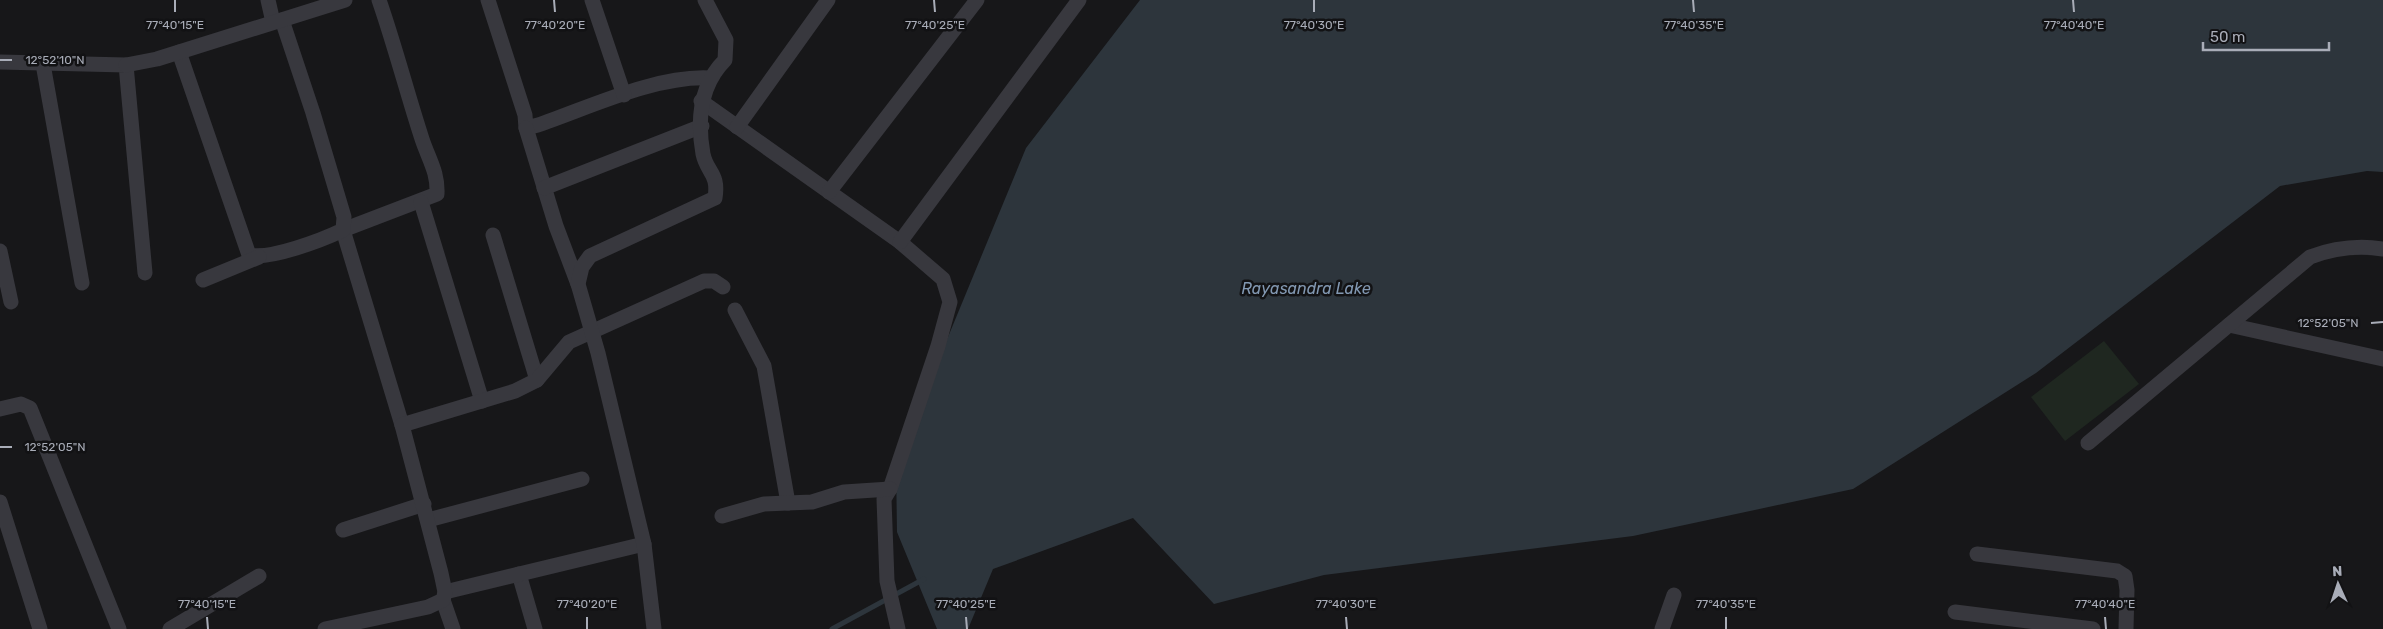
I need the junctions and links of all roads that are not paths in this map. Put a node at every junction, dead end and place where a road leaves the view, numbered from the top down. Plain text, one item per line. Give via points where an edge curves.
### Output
1 (268, 0) edge
2 (345, 0) edge
3 (379, 0) edge
4 (488, 0) edge
5 (592, 0) edge
6 (705, 0) edge
7 (828, 0) edge
8 (978, 0) edge
9 (1079, 0) edge
10 (278, 21) junction
11 (179, 52) junction
12 (0, 62) edge
13 (43, 64) junction
14 (126, 65) junction
15 (710, 78) junction
16 (624, 95) junction
17 (701, 101) junction
18 (702, 126) junction
19 (737, 127) junction
20 (526, 128) junction
21 (544, 188) junction
22 (829, 192) junction
23 (421, 202) junction
24 (343, 230) junction
25 (493, 235) dead end
26 (900, 242) junction
27 (2383, 249) edge
28 (0, 251) edge
29 (259, 257) junction
30 (145, 273) dead end
31 (203, 280) dead end
32 (82, 283) dead end
33 (578, 284) junction
34 (723, 287) dead end
35 (11, 302) dead end
36 (735, 310) dead end
37 (2230, 325) junction
38 (591, 330) junction
39 (2383, 358) edge
40 (537, 380) junction
41 (482, 401) junction
42 (0, 409) edge
43 (402, 425) junction
44 (2088, 444) dead end
45 (582, 479) dead end
46 (890, 489) junction
47 (0, 502) edge
48 (788, 503) junction
49 (424, 504) junction
50 (722, 516) dead end
51 (428, 520) junction
52 (344, 530) dead end
53 (644, 544) junction
54 (1977, 554) dead end
55 (519, 574) junction
56 (259, 576) dead end
57 (1674, 595) dead end
58 (444, 596) junction
59 (1955, 612) dead end
60 (897, 622) edge
61 (40, 629) edge
62 (119, 629) edge
63 (170, 629) edge
64 (325, 629) edge
65 (453, 629) edge
66 (535, 629) edge
67 (654, 629) edge
68 (1664, 629) edge
69 (2092, 629) edge
70 (2126, 629) edge

1 - 10 street
2 - 10 street
3 - 23 street via 437,179 437,194
4 - 20 street via 525,115
5 - 16 street
6 - 15 street via 726,40 725,60
7 - 19 street
8 - 22 street
9 - 26 street
10 - 11 street
10 - 24 street via 326,156 344,217
11 - 14 street
11 - 29 street via 249,255
12 - 13 street
13 - 14 street
13 - 32 street
14 - 30 street
15 - 16 street via 663,81
15 - 17 street
16 - 20 street
17 - 18 street
17 - 19 street
18 - 21 street
18 - 33 street via 704,156 716,180 715,198 590,256 582,267
19 - 22 street
20 - 21 street
21 - 33 street
22 - 26 street
23 - 24 street
23 - 41 street
24 - 29 street
24 - 43 street
25 - 40 street
26 - 46 street via 943,279 950,302
27 - 37 street via 2353,246 2310,257
28 - 35 street
29 - 31 street
33 - 38 street
34 - 38 street via 714,281 704,281
36 - 48 street via 764,366
37 - 39 street
37 - 44 street
38 - 40 street via 569,342
38 - 53 street
40 - 41 street
41 - 43 street
42 - 62 street via 21,404 30,408
43 - 49 street
45 - 51 street
46 - 48 street via 844,492 812,502
46 - 60 street via 884,499 887,580
47 - 61 street
48 - 50 street via 764,504
49 - 51 street
49 - 52 street
51 - 58 street
53 - 55 street
53 - 67 street
54 - 70 street via 2117,571 2125,576 2128,590
55 - 58 street
55 - 66 street
56 - 63 street
57 - 68 street
58 - 64 street via 428,606
58 - 65 street
59 - 69 street

